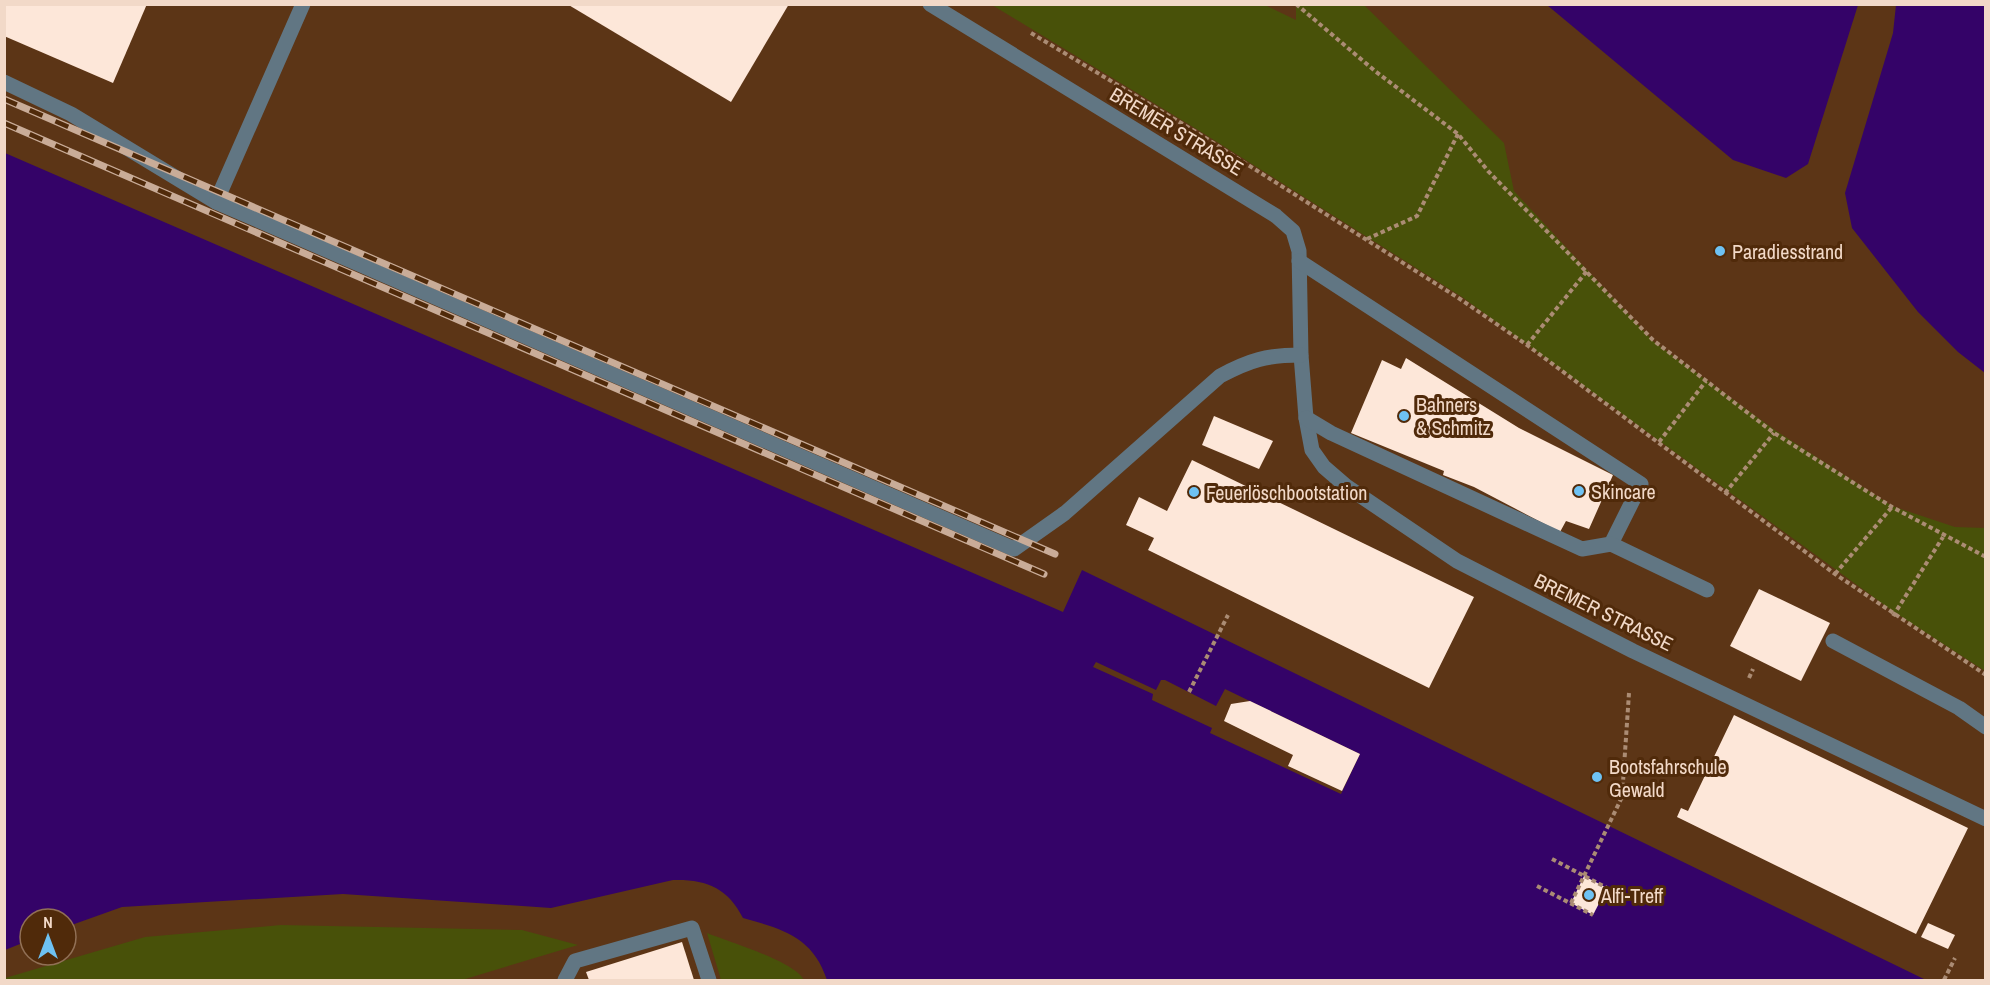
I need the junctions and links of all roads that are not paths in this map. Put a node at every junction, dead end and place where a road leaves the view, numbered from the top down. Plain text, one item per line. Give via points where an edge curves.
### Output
1 (303, 4) edge
2 (930, 4) edge
3 (4, 82) edge
4 (216, 202) junction
5 (1299, 261) junction
6 (1301, 355) junction
7 (1306, 418) junction
8 (1611, 544) junction
9 (1707, 590) dead end
10 (1833, 640) dead end
11 (1986, 727) edge
12 (1986, 819) edge
13 (565, 981) edge
14 (709, 981) edge

1 - 4 street
2 - 5 street, BREMER STRASSE via 1276,216 1293,231
3 - 4 street via 71,114
4 - 6 street via 1014,549 1065,513 1220,376 1250,360
5 - 6 street, BREMER STRASSE
5 - 8 street via 1641,484
6 - 7 street, BREMER STRASSE
7 - 8 street via 1582,549
7 - 12 street, BREMER STRASSE via 1312,450 1323,467 1457,561 1634,651
8 - 9 street
10 - 11 street via 1959,708
13 - 14 street via 575,961 692,928

